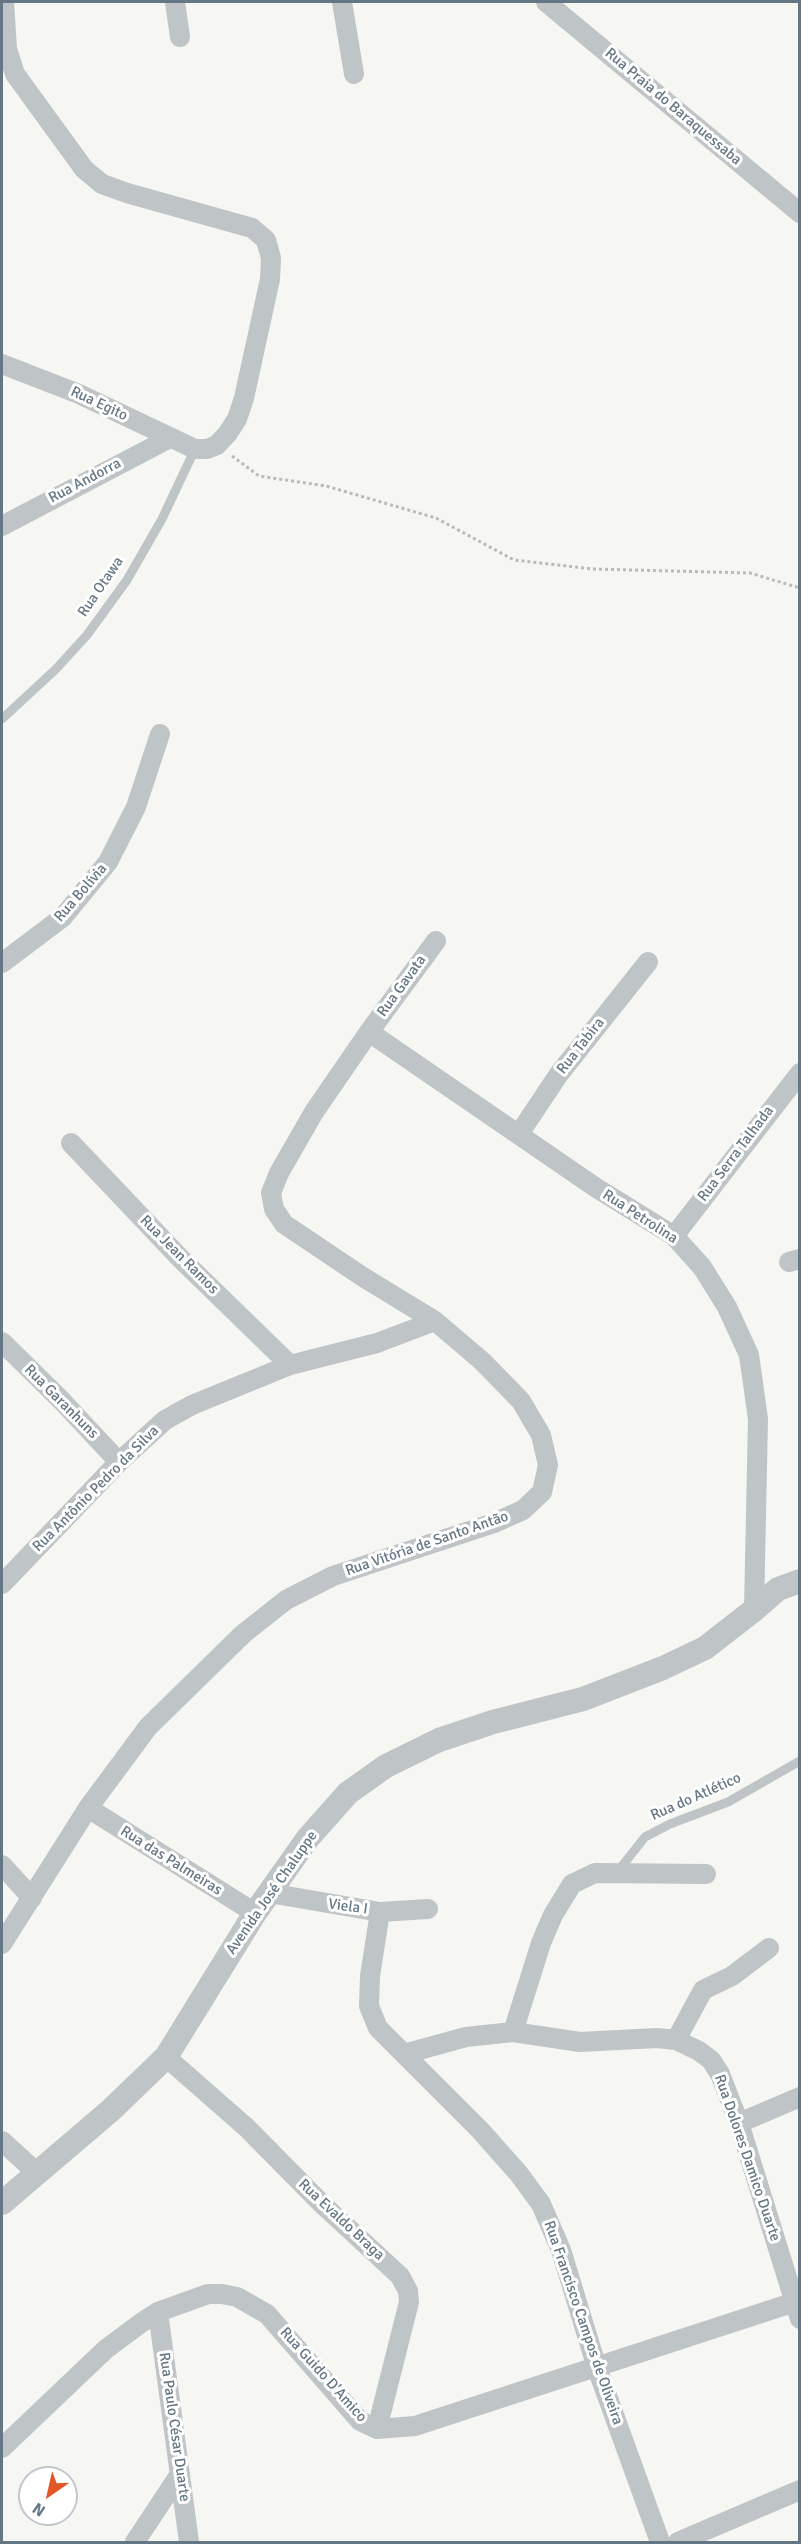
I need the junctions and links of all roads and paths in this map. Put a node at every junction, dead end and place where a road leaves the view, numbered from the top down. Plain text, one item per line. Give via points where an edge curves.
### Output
1 (4, 2) edge
2 (175, 2) edge
3 (342, 2) edge
4 (546, 2) edge
5 (180, 37) dead end
6 (354, 74) dead end
7 (800, 213) edge
8 (2, 364) edge
9 (170, 438) junction
10 (217, 445) junction
11 (195, 449) junction
12 (2, 525) edge
13 (800, 588) edge
14 (2, 719) edge
15 (160, 734) dead end
16 (436, 941) dead end
17 (648, 962) dead end
18 (2, 963) edge
19 (369, 1032) junction
20 (800, 1073) edge
21 (519, 1134) junction
22 (71, 1143) dead end
23 (675, 1236) junction
24 (435, 1321) junction
25 (2, 1342) edge
26 (290, 1365) junction
27 (119, 1462) junction
28 (800, 1581) edge
29 (2, 1584) edge
30 (754, 1610) junction
31 (800, 1761) edge
32 (88, 1808) junction
33 (2, 1865) edge
34 (617, 1873) junction
35 (706, 1874) dead end
36 (269, 1893) junction
37 (32, 1898) junction
38 (428, 1909) dead end
39 (380, 1911) junction
40 (255, 1913) junction
41 (2, 1944) edge
42 (769, 1948) dead end
43 (513, 2032) junction
44 (676, 2040) junction
45 (404, 2054) junction
46 (166, 2056) junction
47 (800, 2097) edge
48 (739, 2123) junction
49 (2, 2141) edge
50 (36, 2172) junction
51 (2, 2203) edge
52 (797, 2310) edge
53 (158, 2312) junction
54 (597, 2368) junction
55 (377, 2429) junction
56 (2, 2448) edge
57 (180, 2475) junction
58 (800, 2490) edge
59 (141, 2541) edge
60 (189, 2542) edge
61 (660, 2542) edge
62 (678, 2542) edge

1 - 10 street via 7,49 15,74 84,169 102,184 252,228 266,240 271,258 270,279 244,398 237,419
2 - 5 street
3 - 6 street
4 - 7 street, Rua Praia do Baraquessaba
8 - 9 street, Rua Egito via 79,394
9 - 11 street, Rua Egito
9 - 12 street, Rua Andorra
10 - 11 street
10 - 13 path via 259,476 326,486 435,518 514,560 593,569 750,573
11 - 14 lane, Rua Otawa via 162,519 120,589 87,635
15 - 18 street, Rua Bolívia via 136,807 108,862 63,917
16 - 19 street, Rua Gavata
17 - 21 street, Rua Tabira via 560,1074
19 - 21 street, Rua Petrolina
19 - 24 street, Rua Vitória de Santo Antão via 314,1112 279,1173 271,1193 274,1209 284,1224
20 - 23 street, Rua Serra Talhada
21 - 23 street, Rua Petrolina via 595,1188
22 - 26 street, Rua Jean Ramos via 181,1259
23 - 30 street, Rua Petrolina via 702,1267 727,1307 749,1355 758,1419
24 - 26 street, Rua Antônio Pedro da Silva via 377,1343
24 - 32 street, Rua Vitória de Santo Antão via 482,1361 520,1401 541,1435 548,1465 542,1492 524,1510 494,1523 333,1576 286,1600 243,1634 148,1727
25 - 27 street, Rua Garanhuns
26 - 27 street, Rua Antônio Pedro da Silva via 165,1420
27 - 29 street, Rua Antônio Pedro da Silva
28 - 30 street, Avenida José Chaluppe via 778,1588
30 - 36 street, Avenida José Chaluppe via 705,1648 663,1668 583,1699 439,1740 386,1766 348,1793 308,1838
31 - 34 lane, Rua do Atlético via 728,1802 645,1837
32 - 37 street, Rua Vitória de Santo Antão
32 - 40 street, Rua das Palmeiras
33 - 37 street
34 - 35 street
34 - 43 street via 595,1873 572,1884 541,1943
36 - 39 street, Viela I
36 - 40 street, Avenida José Chaluppe
37 - 41 street, Rua Vitória de Santo Antão
38 - 39 street, Viela I
39 - 45 street, Rua Francisco Campos de Oliveira via 369,2006 378,2028
40 - 46 street, Avenida José Chaluppe
42 - 44 street via 732,1976 703,1990
43 - 44 street, Rua Dolores Damico Duarte via 580,2042
43 - 45 street, Rua Dolores Damico Duarte via 466,2037
44 - 48 street, Rua Dolores Damico Duarte via 711,2060
45 - 54 street, Rua Francisco Campos de Oliveira via 480,2130 541,2204 561,2250
46 - 50 street, Avenida José Chaluppe via 111,2110
46 - 55 street, Rua Evaldo Braga via 247,2128 400,2276 408,2290 409,2302
47 - 48 street
48 - 52 street, Rua Dolores Damico Duarte
49 - 50 street
50 - 51 street, Avenida José Chaluppe
52 - 54 street, Rua Guido D'Amico
53 - 55 street, Rua Guido D'Amico via 208,2294 222,2294 237,2297 267,2313 360,2421
53 - 56 street, Rua Guido D'Amico via 106,2349
53 - 57 street, Rua Paulo César Duarte
54 - 55 street, Rua Guido D'Amico via 415,2426
54 - 61 street, Rua Francisco Campos de Oliveira
57 - 59 street
57 - 60 street, Rua Paulo César Duarte
58 - 62 street

